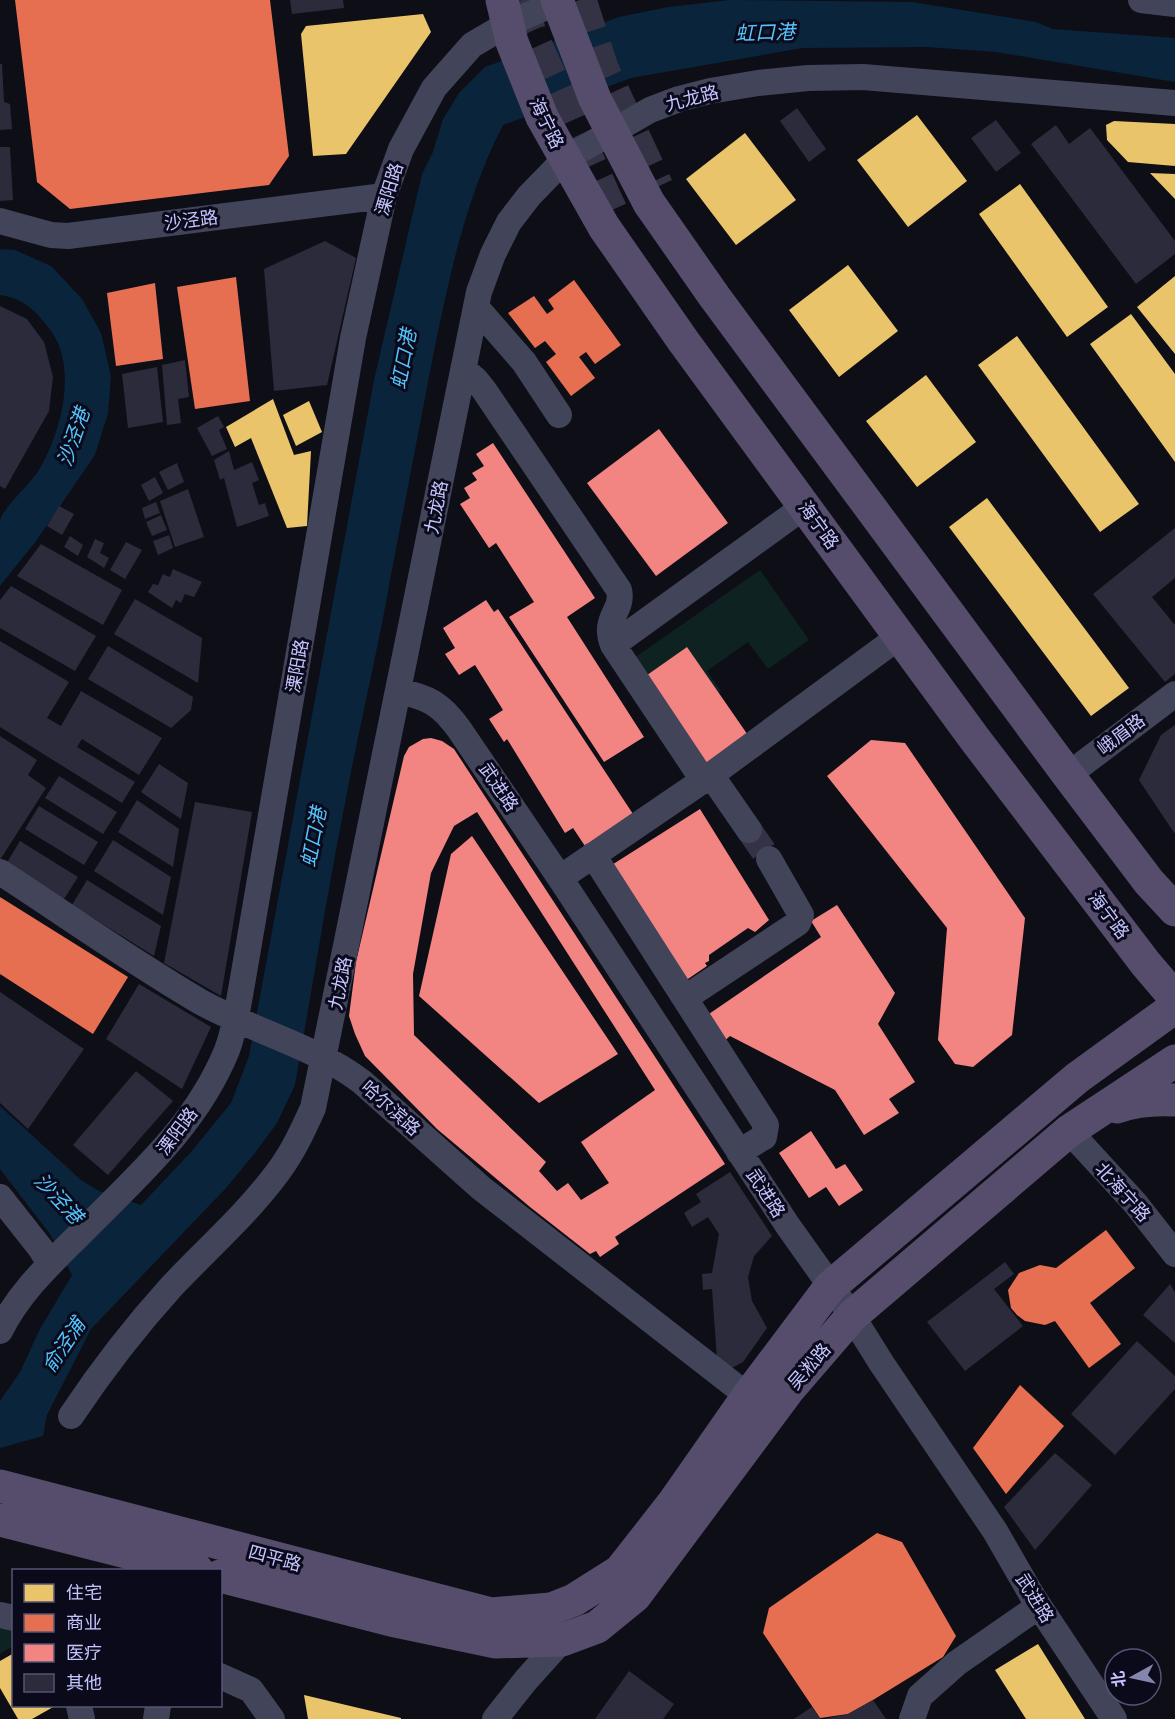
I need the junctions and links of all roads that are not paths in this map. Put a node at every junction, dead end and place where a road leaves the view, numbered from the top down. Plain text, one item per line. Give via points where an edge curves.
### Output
1 (1141, 0) edge
2 (1175, 4) edge
3 (560, 7) edge
4 (507, 22) edge
5 (1175, 103) edge
6 (610, 132) junction
7 (565, 159) junction
8 (384, 196) junction
9 (0, 221) edge
10 (476, 307) junction
11 (464, 370) junction
12 (559, 415) dead end
13 (805, 506) junction
14 (900, 636) junction
15 (613, 645) junction
16 (399, 691) junction
17 (1175, 694) edge
18 (1068, 775) junction
19 (707, 777) junction
20 (749, 830) tunnel mouth
21 (1114, 836) junction
22 (593, 855) junction
23 (769, 859) tunnel mouth
24 (0, 872) edge
25 (560, 878) junction
26 (1175, 882) edge
27 (1175, 910) edge
28 (685, 998) junction
29 (1175, 998) edge
30 (1175, 1007) edge
31 (243, 1022) junction
32 (315, 1053) junction
33 (1175, 1061) edge
34 (1175, 1100) edge
35 (1078, 1125) junction
36 (740, 1152) junction
37 (0, 1197) edge
38 (1175, 1254) edge
39 (55, 1258) junction
40 (830, 1287) junction
41 (852, 1316) junction
42 (0, 1331) edge
43 (748, 1396) junction
44 (71, 1416) dead end
45 (0, 1486) edge
46 (0, 1520) edge
47 (193, 1569) edge
48 (222, 1577) edge
49 (1039, 1606) junction
50 (551, 1609) joint
51 (562, 1640) junction
52 (222, 1678) edge
53 (272, 1719) edge
54 (495, 1719) edge
55 (912, 1719) edge
56 (1114, 1719) edge

1 - 2 street
3 - 4 street, 溧阳路
3 - 6 main road
4 - 7 main road, 海宁路 via 542,117
4 - 8 street, 溧阳路 via 472,45 434,88 401,149
5 - 6 street, 九龙路 via 863,77 808,78 679,99
6 - 7 street, 九龙路
6 - 18 main road via 649,203 714,296
7 - 10 street, 九龙路 via 509,222 492,254
7 - 13 main road, 海宁路 via 604,227
8 - 9 street, 沙泾路 via 69,236 51,236
8 - 31 street, 溧阳路 via 353,338
10 - 11 street, 九龙路
10 - 12 street via 524,362
11 - 15 street via 484,390 619,590 619,604 609,629
11 - 16 street, 九龙路
13 - 14 main road, 海宁路
13 - 15 street
14 - 19 street
14 - 29 main road, 海宁路
15 - 19 street
16 - 25 street, 武进路 via 436,704 451,718
16 - 32 street, 九龙路
17 - 18 street, 峨眉路
18 - 21 main road
19 - 20 street
19 - 22 street
21 - 26 main road
21 - 27 main road
22 - 25 street
22 - 28 street
23 - 28 street via 801,915 798,923
24 - 31 street, 哈尔滨路 via 200,1001
25 - 36 street, 武进路
28 - 36 street via 766,1125 764,1137
30 - 40 main road, 吴淞路 via 1077,1078
31 - 32 street, 哈尔滨路
31 - 39 street, 溧阳路 via 186,1123
32 - 43 street, 哈尔滨路 via 362,1082 481,1188
32 - 44 street, 九龙路 via 313,1108 278,1172 141,1321
33 - 35 main road, 吴淞路
34 - 35 main road via 1127,1104
35 - 38 street, 北海宁路
35 - 41 main road, 吴淞路
36 - 40 street, 武进路
37 - 39 street via 41,1249
39 - 42 street, 溧阳路 via 20,1297
40 - 41 street, 武进路
40 - 43 main road, 吴淞路
41 - 49 street, 武进路 via 995,1531
41 - 51 main road, 吴淞路 via 782,1398 635,1596 597,1628
43 - 50 main road, 吴淞路 via 620,1571 574,1600
45 - 50 main road, 四平路 via 491,1614
46 - 47 main road
48 - 51 main road, 四平路 via 391,1620 496,1642
49 - 55 street via 957,1663 920,1696
49 - 56 street, 武进路
51 - 54 street, 吴淞路
52 - 53 street via 251,1690

